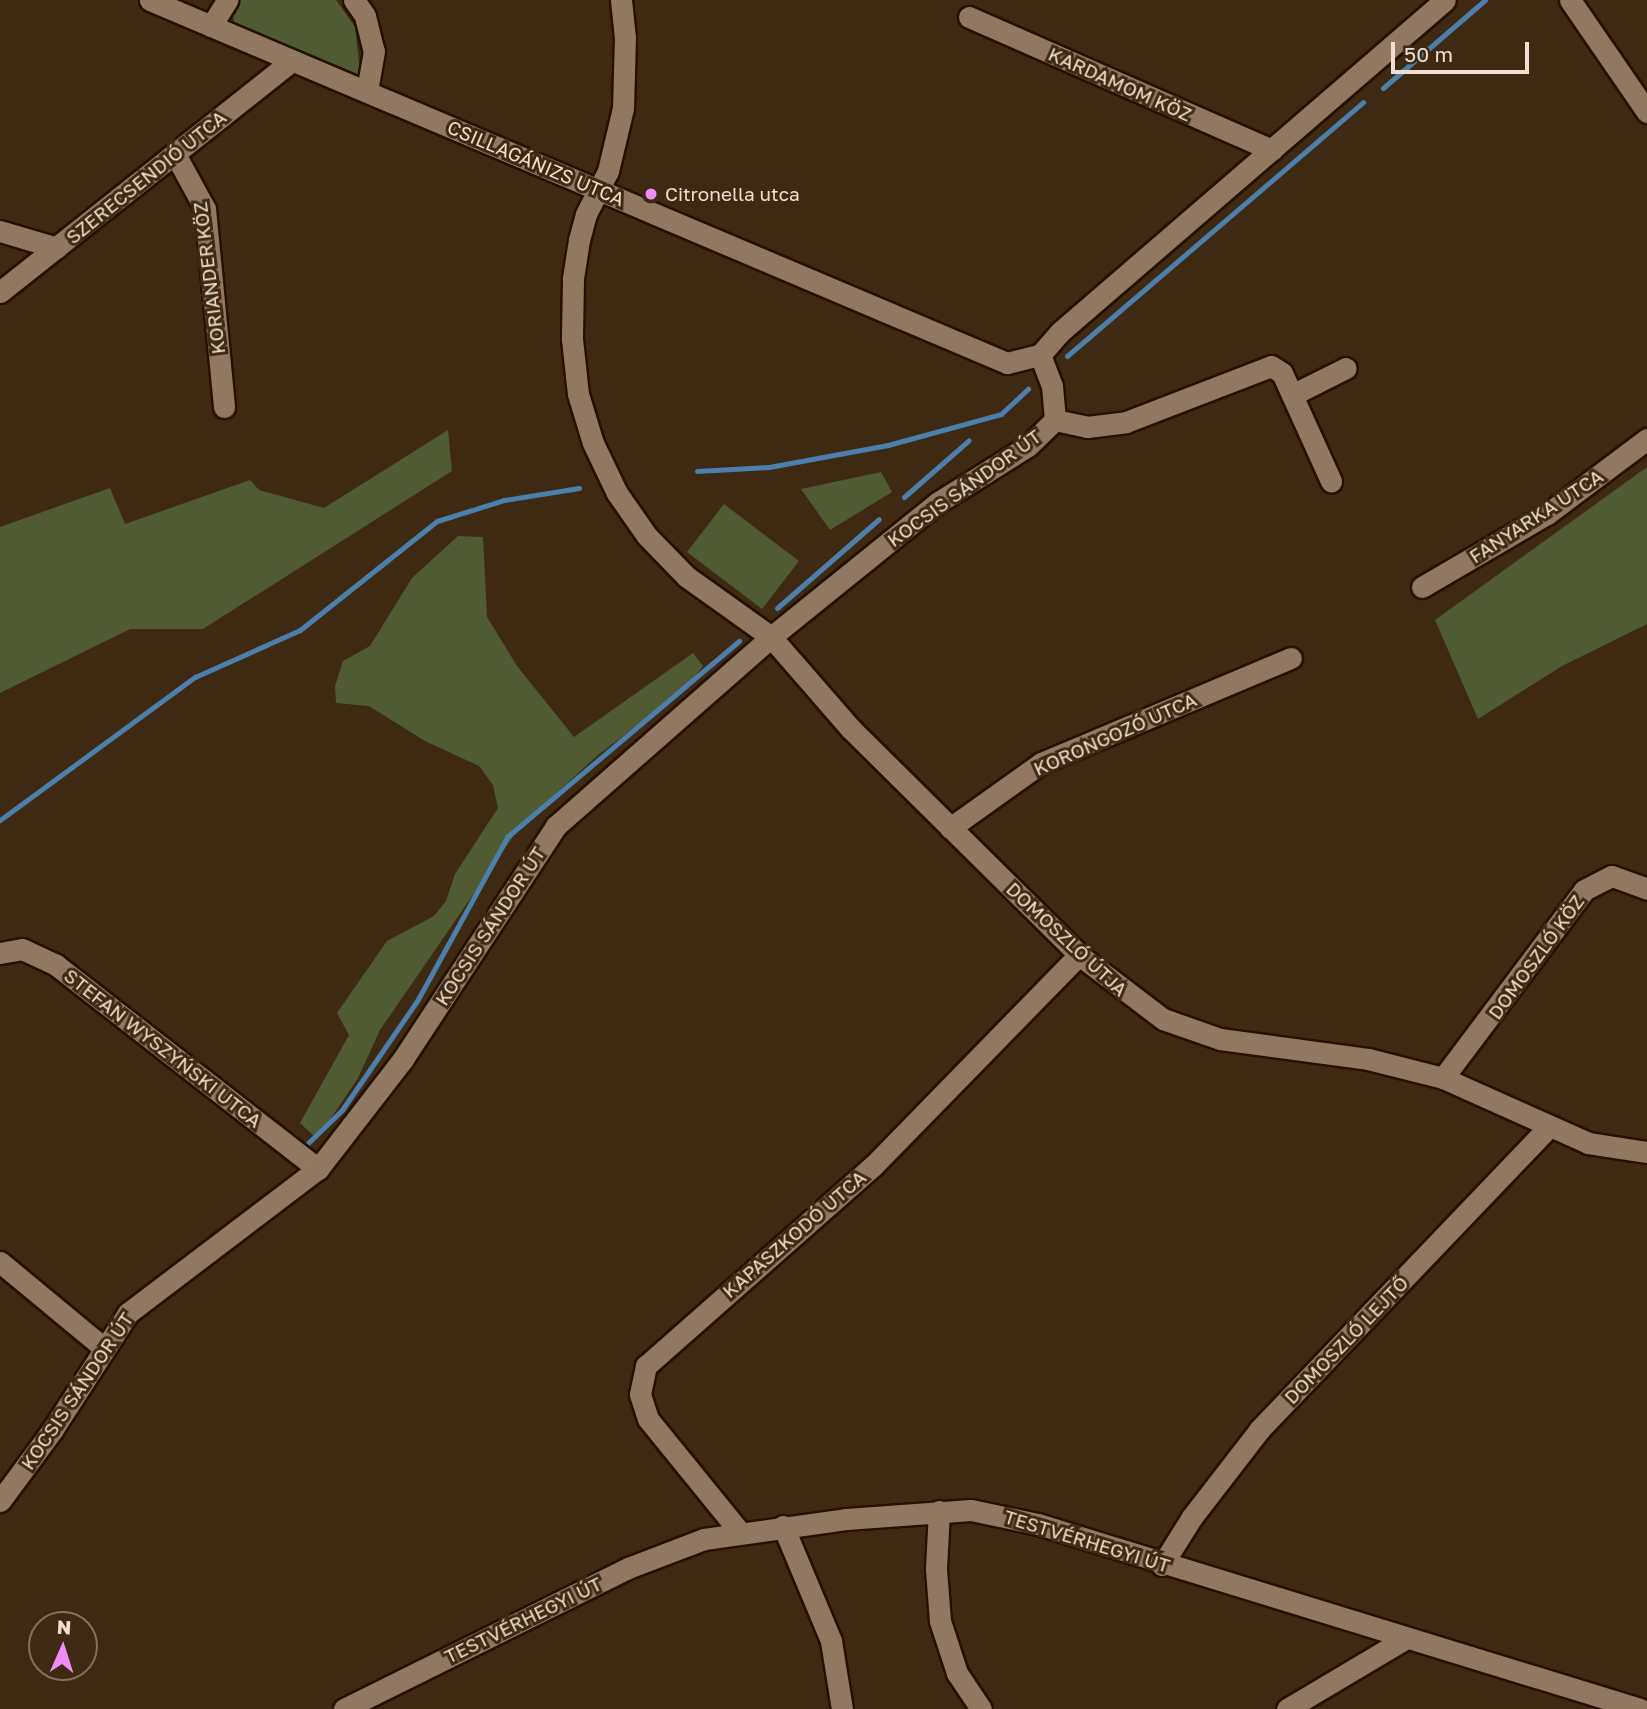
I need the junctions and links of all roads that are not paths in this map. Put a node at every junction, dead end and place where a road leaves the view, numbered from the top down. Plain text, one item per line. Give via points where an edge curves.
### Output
1 (150, 0) edge
2 (227, 0) edge
3 (356, 0) edge
4 (621, 0) edge
5 (1445, 0) edge
6 (1570, 0) edge
7 (969, 17) dead end
8 (211, 26) junction
9 (291, 61) junction
10 (367, 91) junction
11 (1647, 112) edge
12 (1272, 150) junction
13 (175, 154) junction
14 (597, 188) junction
15 (0, 231) edge
16 (57, 248) junction
17 (0, 292) edge
18 (1040, 355) junction
19 (1346, 368) dead end
20 (1292, 396) junction
21 (221, 408) dead end
22 (1055, 420) junction
23 (1647, 439) edge
24 (1332, 481) dead end
25 (1423, 587) dead end
26 (771, 637) junction
27 (1291, 658) dead end
28 (950, 828) junction
29 (1647, 889) edge
30 (0, 953) edge
31 (1079, 955) junction
32 (1443, 1078) junction
33 (1548, 1128) junction
34 (1647, 1152) edge
35 (318, 1169) junction
36 (0, 1262) edge
37 (104, 1348) junction
38 (0, 1501) edge
39 (939, 1511) junction
40 (783, 1526) junction
41 (739, 1531) junction
42 (1162, 1565) junction
43 (1405, 1639) junction
44 (1611, 1705) edge
45 (344, 1709) edge
46 (842, 1709) edge
47 (981, 1709) edge
48 (1287, 1709) edge
49 (1640, 1709) edge

1 - 8 street, CSILLAGÁNIZS UTCA
2 - 8 street
3 - 10 street via 374,51
4 - 14 street, DOMOSZLÓ ÚTJA via 625,37 622,108 608,171
5 - 12 street
6 - 11 street
7 - 12 street, KARDAMOM KÖZ
8 - 9 street, CSILLAGÁNIZS UTCA
9 - 10 street, CSILLAGÁNIZS UTCA
9 - 13 street, SZERECSENDIÓ UTCA
10 - 14 street, CSILLAGÁNIZS UTCA
12 - 18 street via 1060,332
13 - 16 street, SZERECSENDIÓ UTCA
13 - 21 street, KORIANDER KÖZ via 205,209
14 - 18 street, CSILLAGÁNIZS UTCA via 1007,363
14 - 26 street, DOMOSZLÓ ÚTJA via 579,240 571,309 578,394 593,443 617,494 664,555
15 - 16 street
16 - 17 street, SZERECSENDIÓ UTCA
18 - 22 street, KOCSIS SÁNDOR ÚT via 1052,386
19 - 20 street
20 - 22 street, KOCSIS SÁNDOR ÚT via 1277,368 1245,372 1126,422 1087,427
20 - 24 street
22 - 26 street, KOCSIS SÁNDOR ÚT via 1028,446 937,503
23 - 25 street, FANYARKA UTCA via 1546,514
26 - 28 street, DOMOSZLÓ ÚTJA via 831,708
26 - 35 street, KOCSIS SÁNDOR ÚT via 556,826 403,1059
27 - 28 street, KORONGOZÓ UTCA via 1041,763
28 - 31 street, DOMOSZLÓ ÚTJA
29 - 32 street, DOMOSZLÓ KÖZ via 1612,876 1584,890
30 - 35 street, STEFAN WYSZYŃSKI UTCA via 22,949 56,965
31 - 32 street, DOMOSZLÓ ÚTJA via 1134,1001 1191,1032 1368,1059
31 - 41 street, KAPASZKODÓ UTCA via 873,1166 646,1366 640,1394 648,1419
32 - 33 street, DOMOSZLÓ ÚTJA
33 - 34 street, DOMOSZLÓ ÚTJA via 1588,1143
33 - 42 street, DOMOSZLÓ LEJTŐ via 1260,1429 1192,1517
35 - 37 street, KOCSIS SÁNDOR ÚT via 156,1288 128,1313
36 - 37 street
37 - 38 street, KOCSIS SÁNDOR ÚT
39 - 40 street, TESTVÉRHEGYI ÚT
39 - 42 street, TESTVÉRHEGYI ÚT via 999,1513
39 - 47 street via 936,1569 940,1621 957,1673
40 - 41 street, TESTVÉRHEGYI ÚT
40 - 46 street via 831,1642
41 - 45 street, TESTVÉRHEGYI ÚT via 628,1568
42 - 43 street, TESTVÉRHEGYI ÚT
43 - 44 street, TESTVÉRHEGYI ÚT
43 - 48 street
44 - 49 street, TESTVÉRHEGYI ÚT

